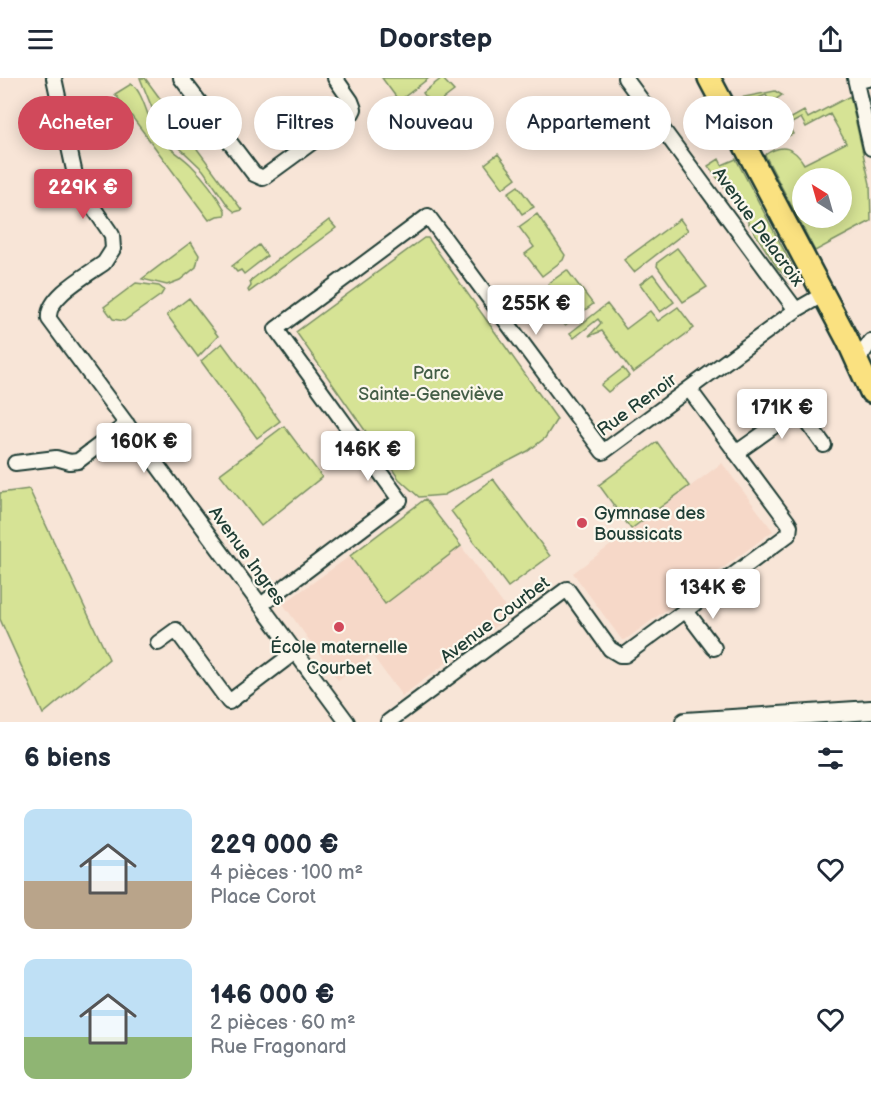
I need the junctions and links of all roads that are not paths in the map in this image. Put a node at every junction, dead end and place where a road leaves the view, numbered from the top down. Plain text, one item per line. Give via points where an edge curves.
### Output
1 (54, 78) edge
2 (181, 78) edge
3 (335, 78) edge
4 (626, 78) edge
5 (709, 78) edge
6 (871, 78) edge
7 (855, 80) edge
8 (871, 148) edge
9 (824, 294) junction
10 (796, 310) junction
11 (871, 341) edge
12 (858, 360) junction
13 (689, 389) junction
14 (871, 392) edge
15 (127, 424) junction
16 (824, 445) dead end
17 (736, 453) junction
18 (15, 463) dead end
19 (261, 605) junction
20 (686, 611) junction
21 (158, 643) dead end
22 (714, 648) dead end
23 (295, 652) junction
24 (871, 710) edge
25 (347, 722) edge
26 (388, 722) edge
27 (685, 722) edge

1 - 15 street, Avenue Ingres via 77,184 114,242 110,257 53,302 48,313 52,325
2 - 3 street via 254,174 263,178 352,113 351,101
4 - 10 street, Avenue Delacroix
5 - 9 main road
6 - 7 street
7 - 8 street
9 - 10 street, Rue Renoir
9 - 12 main road
10 - 13 street, Rue Renoir
11 - 12 street
12 - 14 main road
13 - 17 street, Avenue Courbet
13 - 19 street, Rue Renoir via 603,452 428,216 276,329 400,500
15 - 18 street via 78,461 56,458
15 - 19 street, Avenue Ingres
16 - 17 street via 798,409
17 - 20 street, Avenue Courbet via 790,530 785,538
19 - 23 street, Avenue Ingres
20 - 22 street
20 - 26 street, Avenue Courbet via 620,656 610,649 567,589
21 - 23 street via 176,630 229,702
23 - 25 street, Avenue Ingres
24 - 27 main road

